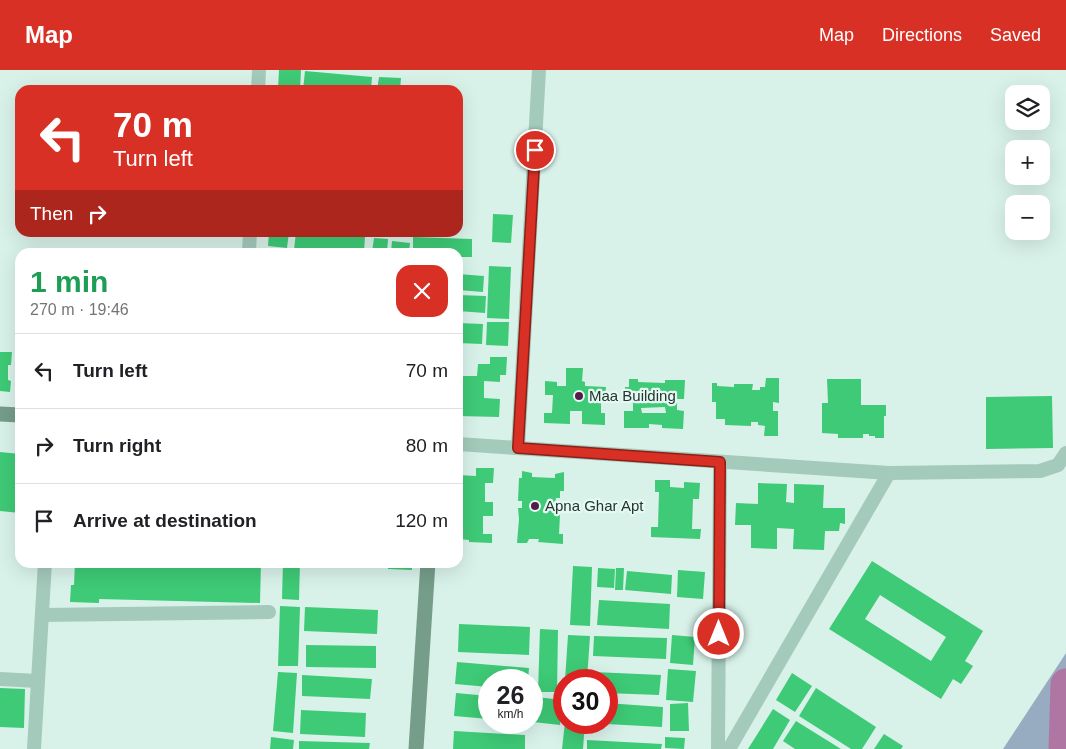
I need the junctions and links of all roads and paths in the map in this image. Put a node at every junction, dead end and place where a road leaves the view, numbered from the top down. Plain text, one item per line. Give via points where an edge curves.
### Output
1 (259, 70) edge
2 (539, 70) edge
3 (258, 85) edge
4 (0, 414) edge
5 (15, 415) edge
6 (463, 444) edge
7 (518, 448) junction
8 (1066, 453) edge
9 (720, 462) junction
10 (889, 472) junction
11 (45, 568) edge
12 (428, 568) edge
13 (269, 612) dead end
14 (42, 615) junction
15 (0, 678) edge
16 (38, 681) junction
17 (34, 749) edge
18 (416, 749) edge
19 (718, 749) edge
20 (729, 749) edge

1 - 3 street
2 - 7 street
4 - 5 street
6 - 7 street
7 - 9 street
8 - 10 street via 1058,465 1040,471
9 - 10 street
9 - 19 street
10 - 20 street
11 - 14 street
12 - 18 street
13 - 14 street
14 - 16 street
15 - 16 street
16 - 17 street

